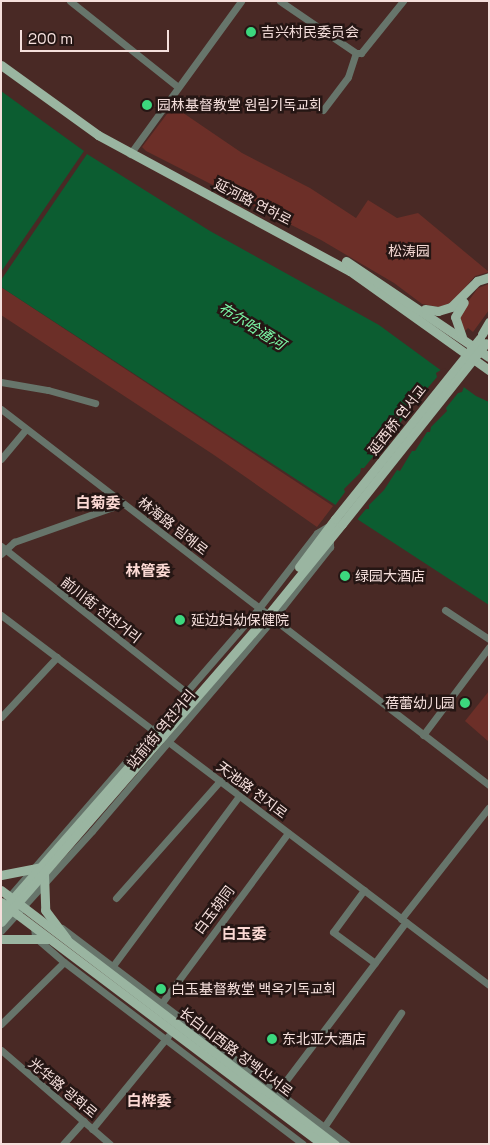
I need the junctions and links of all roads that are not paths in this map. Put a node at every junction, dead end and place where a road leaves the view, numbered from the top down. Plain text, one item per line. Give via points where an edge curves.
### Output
1 (70, 1) edge
2 (242, 1) edge
3 (280, 1) edge
4 (403, 1) edge
5 (356, 54) junction
6 (1, 59) edge
7 (1, 65) edge
8 (178, 87) junction
9 (323, 110) dead end
10 (131, 152) junction
11 (489, 277) edge
12 (489, 281) edge
13 (414, 305) junction
14 (455, 317) junction
15 (489, 322) edge
16 (446, 332) junction
17 (462, 337) junction
18 (485, 337) edge
19 (489, 357) edge
20 (488, 369) edge
21 (1, 382) edge
22 (95, 403) dead end
23 (1, 409) edge
24 (26, 429) junction
25 (1, 458) edge
26 (120, 501) junction
27 (336, 522) junction
28 (2, 550) edge
29 (445, 610) dead end
30 (266, 614) junction
31 (1, 615) edge
32 (489, 639) edge
33 (489, 647) edge
34 (57, 657) junction
35 (186, 692) junction
36 (1, 717) edge
37 (424, 735) junction
38 (160, 736) junction
39 (220, 781) junction
40 (489, 785) edge
41 (239, 796) junction
42 (489, 807) edge
43 (288, 833) junction
44 (30, 871) junction
45 (1, 874) edge
46 (43, 874) junction
47 (364, 890) junction
48 (116, 898) dead end
49 (9, 904) edge
50 (404, 920) junction
51 (1, 922) edge
52 (34, 928) junction
53 (61, 928) junction
54 (1, 931) edge
55 (35, 937) junction
56 (1, 939) edge
57 (48, 939) junction
58 (69, 941) junction
59 (64, 962) junction
60 (375, 963) junction
61 (112, 967) junction
62 (489, 985) edge
63 (161, 1004) junction
64 (401, 1013) dead end
65 (1, 1024) edge
66 (188, 1029) junction
67 (172, 1031) junction
68 (166, 1039) junction
69 (1, 1050) edge
70 (275, 1095) junction
71 (84, 1121) junction
72 (324, 1127) junction
73 (92, 1129) junction
74 (63, 1144) edge
75 (110, 1144) edge
76 (303, 1144) edge
77 (322, 1144) edge
78 (335, 1144) edge
79 (347, 1144) edge

1 - 8 street
2 - 8 street
3 - 5 street
4 - 5 street via 361,53
5 - 9 street via 348,77
6 - 10 main road, 延河路 연하로 via 72,113
7 - 10 main road, 延河路 연하로 via 73,119
8 - 10 street
10 - 13 main road, 延河路 연하로 via 309,240
10 - 16 main road, 延河路 연하로 via 325,256
11 - 13 main road via 477,281 458,303 448,308 432,311
12 - 14 main road via 478,284
13 - 16 main road, 延河路 연하로
14 - 16 main road
14 - 17 main road
15 - 18 main road, 延西桥 연서교
16 - 17 main road, 延河路 연하로
16 - 20 main road, 延河路 연하로
17 - 19 main road, 延河路 연하로
18 - 27 main road, 延西桥 연서교, bridge
21 - 22 street
23 - 24 street, 林海路 림해로
24 - 25 street
24 - 26 street, 林海路 림해로
26 - 28 street via 113,507 14,542
26 - 30 street, 林海路 림해로
27 - 30 main road, 站前街 역전거리
27 - 30 main road, 站前街 역전거리 via 330,538
28 - 35 street, 前川街 전천거리
29 - 32 street
30 - 35 street, 站前街 역전거리
30 - 37 street, 林海路 림해로
30 - 38 main road, 站前街 역전거리
31 - 34 street, 天池路 천지로
33 - 37 street
34 - 36 street
34 - 38 street, 天池路 천지로
35 - 38 street, 站前街 역전거리
37 - 40 street, 林海路 림해로
38 - 39 street, 天池路 천지로
38 - 44 street, 站前街 역전거리
38 - 46 main road, 站前街 역전거리
38 - 46 street, 站前街 역전거리 via 92,831
39 - 41 street, 天池路 천지로
39 - 48 street
41 - 43 street, 天池路 천지로
41 - 61 street
42 - 50 street
43 - 47 street, 天池路 천지로
43 - 63 street, 白玉胡同
44 - 45 main road
44 - 46 main road
44 - 49 street, 站前街 역전거리
46 - 49 main road, 站前街 역전거리
46 - 49 street, 站前街 역전거리
46 - 53 main road via 45,910 48,918
47 - 50 street, 天池路 천지로
47 - 60 street via 334,932
49 - 51 main road, 站前街 역전거리
49 - 52 main road, 长白山西路 장백산서로
49 - 54 street, 站前街 역전거리
49 - 58 main road, 长白山西路 장백산서로
50 - 60 street
50 - 62 street, 天池路 천지로
52 - 55 street
52 - 57 main road, 长白山西路 장백산서로
53 - 58 main road
53 - 61 street
55 - 56 main road
55 - 57 main road
55 - 59 street
57 - 67 main road, 长白山西路 장백산서로
58 - 66 main road, 长白山西路 장백산서로
59 - 65 street
59 - 68 street
60 - 70 street
61 - 63 street
63 - 66 street
64 - 72 street
66 - 70 main road, 长白山西路 장백산서로
67 - 68 street
67 - 77 main road, 长白山西路 장백산서로
68 - 73 street
68 - 76 street
69 - 71 street, 光华路 광화로
70 - 72 street
70 - 78 main road, 长白山西路 장백산서로
71 - 73 street, 光华路 광화로
71 - 74 street
72 - 79 street
73 - 75 street, 光华路 광화로

